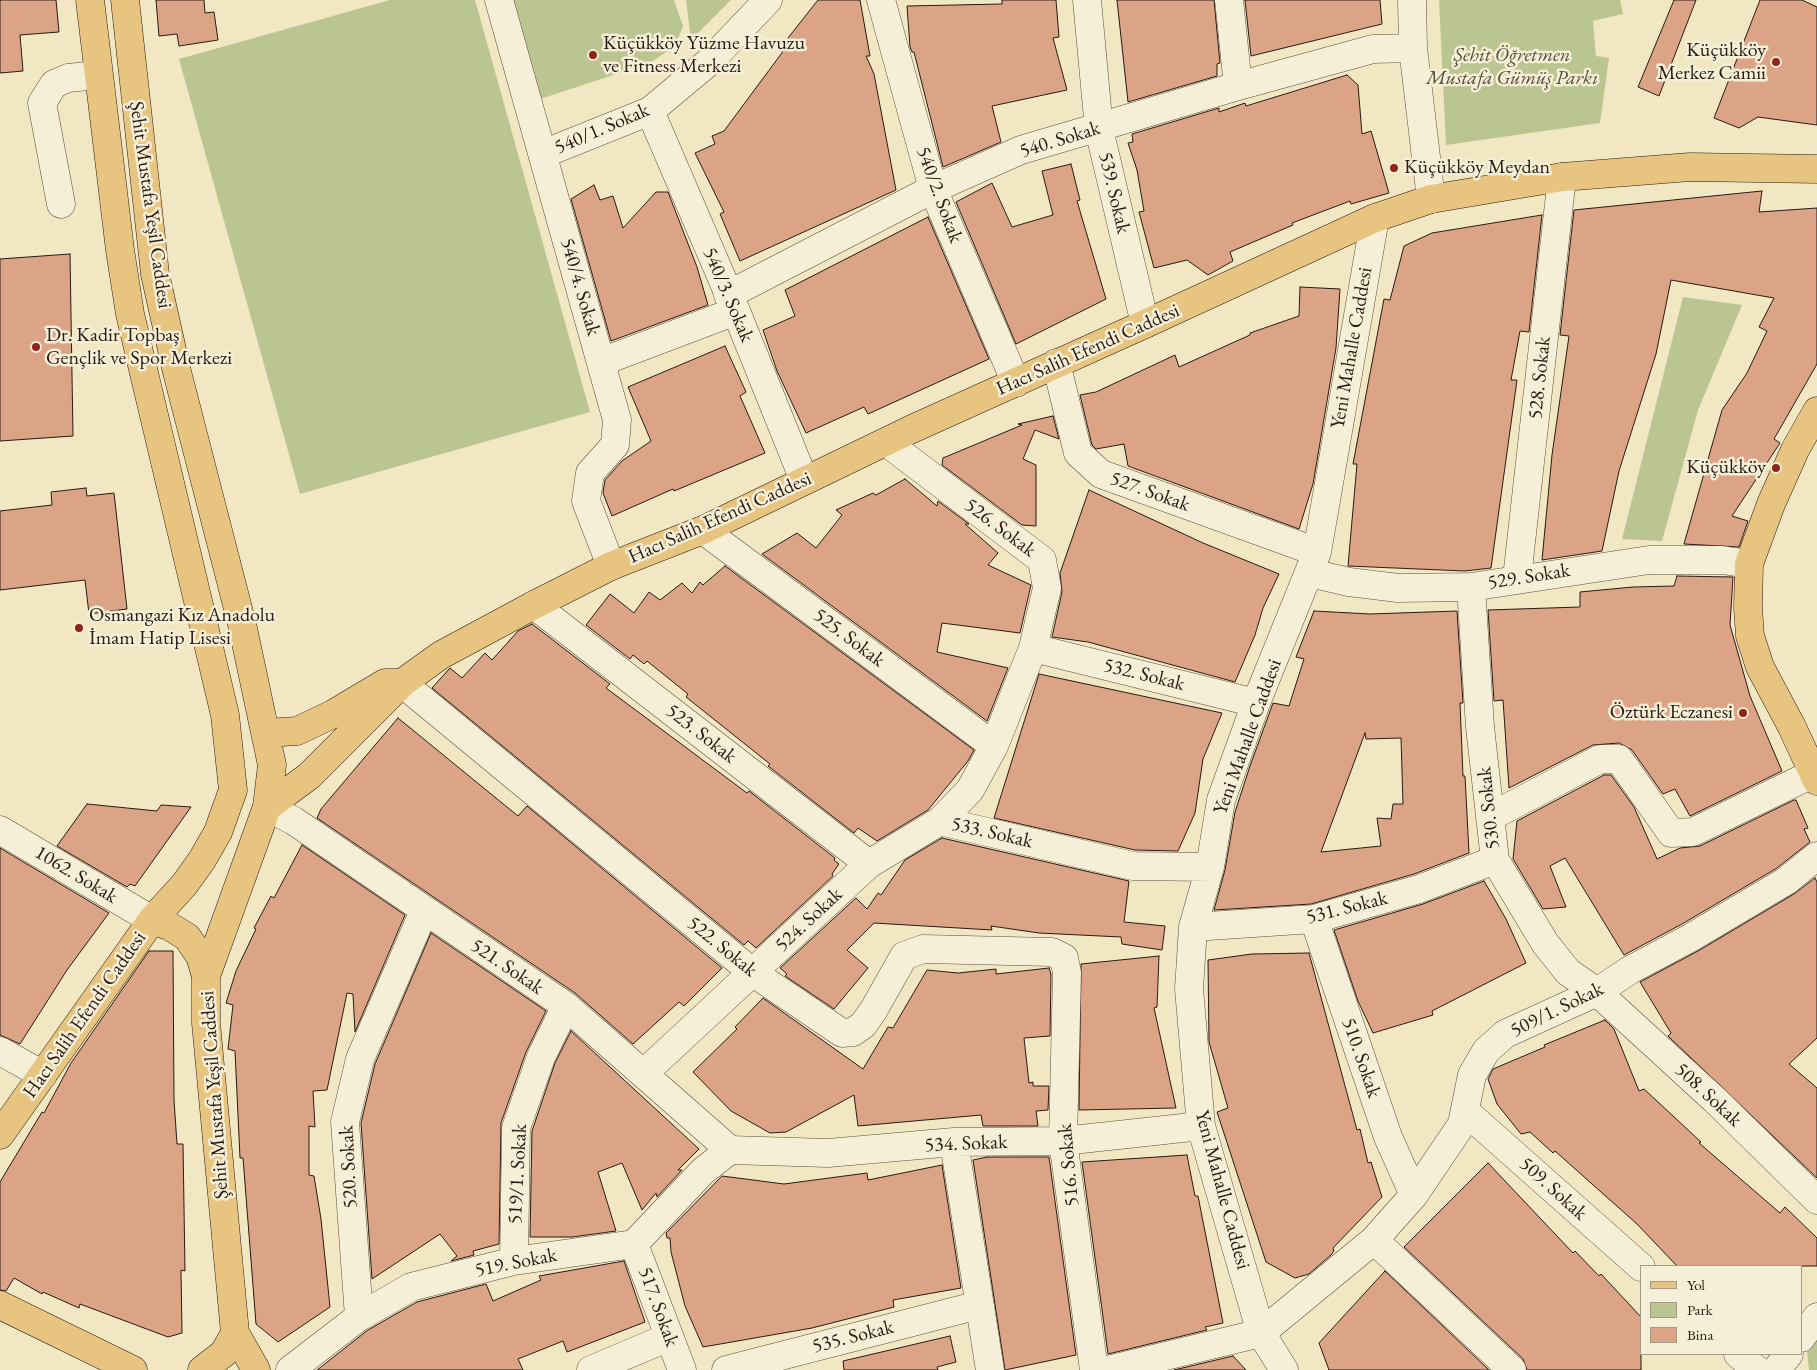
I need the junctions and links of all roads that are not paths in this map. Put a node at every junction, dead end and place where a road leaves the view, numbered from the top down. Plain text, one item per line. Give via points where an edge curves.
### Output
1 (90, 0) edge
2 (125, 0) edge
3 (499, 0) edge
4 (768, 0) edge
5 (881, 0) edge
6 (1087, 0) edge
7 (1229, 0) edge
8 (1412, 0) edge
9 (1413, 48) junction
10 (98, 76) junction
11 (1238, 86) junction
12 (650, 111) junction
13 (1099, 129) junction
14 (543, 154) junction
15 (1817, 169) edge
16 (1562, 177) junction
17 (933, 189) junction
18 (1431, 199) junction
19 (61, 204) dead end
20 (1375, 218) junction
21 (732, 303) junction
22 (1145, 324) junction
23 (601, 362) junction
24 (1056, 363) junction
25 (1016, 383) junction
26 (1817, 411) edge
27 (886, 442) junction
28 (804, 480) junction
29 (703, 530) junction
30 (1314, 562) junction
31 (1749, 564) junction
32 (611, 566) junction
33 (1517, 578) junction
34 (1471, 587) junction
35 (534, 604) junction
36 (1033, 648) junction
37 (402, 683) junction
38 (1256, 702) junction
39 (266, 733) junction
40 (994, 746) junction
41 (1815, 778) edge
42 (267, 807) junction
43 (1490, 817) junction
44 (940, 822) junction
45 (0, 830) edge
46 (1817, 856) edge
47 (1495, 860) junction
48 (869, 864) junction
49 (1210, 867) junction
50 (424, 910) junction
51 (1314, 919) junction
52 (152, 920) junction
53 (1193, 927) junction
54 (1064, 958) joint
55 (752, 972) junction
56 (206, 976) junction
57 (1598, 992) junction
58 (566, 1006) junction
59 (0, 1051) edge
60 (644, 1073) junction
61 (43, 1075) junction
62 (1465, 1111) junction
63 (1201, 1126) junction
64 (0, 1135) edge
65 (1063, 1141) junction
66 (954, 1142) junction
67 (730, 1150) junction
68 (1414, 1195) junction
69 (1817, 1200) edge
70 (1374, 1240) junction
71 (634, 1244) junction
72 (514, 1261) junction
73 (1640, 1266) edge
74 (979, 1305) junction
75 (0, 1306) edge
76 (359, 1317) junction
77 (1817, 1317) edge
78 (236, 1333) junction
79 (1261, 1333) junction
80 (669, 1337) junction
81 (1802, 1337) edge
82 (1739, 1355) edge
83 (1788, 1355) edge
84 (133, 1370) edge
85 (202, 1370) edge
86 (256, 1370) edge
87 (290, 1370) edge
88 (591, 1370) edge
89 (682, 1370) edge
90 (726, 1370) edge
91 (990, 1370) edge
92 (1094, 1370) edge
93 (1107, 1370) edge
94 (1284, 1370) edge
95 (1512, 1370) edge
96 (1757, 1370) edge
97 (1776, 1370) edge

1 - 10 main road, Şehit Mustafa Yeşil Caddesi
2 - 39 main road, Şehit Mustafa Yeşil Caddesi via 154,274 242,624
3 - 14 street, 540/4. Sokak
4 - 12 street, 540/1. Sokak via 710,61
5 - 17 street, 540/2. Sokak
6 - 13 street, 539. Sokak
7 - 11 street
8 - 9 street
9 - 11 street, 540. Sokak via 1373,49
9 - 18 street
10 - 19 street via 68,78 54,84 42,103
10 - 52 main road, Şehit Mustafa Yeşil Caddesi via 130,314 225,715 232,772 233,790 218,832 184,885
11 - 13 street, 540. Sokak
12 - 14 street, 540/1. Sokak
12 - 21 street, 540/3. Sokak
13 - 17 street, 540. Sokak via 1021,150
13 - 22 street, 539. Sokak
14 - 23 street, 540/4. Sokak
15 - 16 main road, Hacı Salih Efendi Caddesi via 1690,167
16 - 18 main road, Hacı Salih Efendi Caddesi
16 - 33 street, 528. Sokak
17 - 21 street, 540. Sokak
17 - 25 street, 540/2. Sokak
18 - 20 main road, Hacı Salih Efendi Caddesi
20 - 22 main road, Hacı Salih Efendi Caddesi
20 - 30 street, Yeni Mahalle Caddesi
21 - 23 street, 540. Sokak
21 - 28 street, 540/3. Sokak
22 - 24 main road, Hacı Salih Efendi Caddesi
23 - 32 street, 540/4. Sokak via 616,420 614,445 590,473 586,501
24 - 25 main road, Hacı Salih Efendi Caddesi
24 - 30 street, 527. Sokak via 1078,453 1101,474
25 - 27 main road, Hacı Salih Efendi Caddesi
26 - 31 main road via 1775,495
27 - 28 main road, Hacı Salih Efendi Caddesi
27 - 36 street, 526. Sokak via 1042,560 1047,588
28 - 29 main road, Hacı Salih Efendi Caddesi
29 - 32 main road, Hacı Salih Efendi Caddesi
29 - 40 street, 525. Sokak
30 - 34 street, 529. Sokak via 1349,582 1398,588
30 - 38 street, Yeni Mahalle Caddesi
31 - 33 street, 529. Sokak via 1722,560 1649,560
31 - 41 main road via 1750,636 1760,667
32 - 35 main road, Hacı Salih Efendi Caddesi
33 - 34 street, 529. Sokak
34 - 43 street, 530. Sokak
35 - 37 main road, Hacı Salih Efendi Caddesi via 441,655
35 - 48 street, 523. Sokak
36 - 38 street, 532. Sokak
36 - 40 street, 533. Sokak
37 - 39 main road via 385,683 298,731
37 - 42 main road, Hacı Salih Efendi Caddesi via 309,776
37 - 55 street, 522. Sokak
38 - 49 street, Yeni Mahalle Caddesi via 1221,800
39 - 42 main road, Şehit Mustafa Yeşil Caddesi via 272,765
40 - 44 street, 533. Sokak via 970,790
41 - 43 street via 1693,832 1671,833 1619,759 1600,759
42 - 50 street, 521. Sokak via 294,821
42 - 56 main road, Şehit Mustafa Yeşil Caddesi
43 - 47 street, 530. Sokak
44 - 48 street, 524. Sokak
44 - 49 street, 533. Sokak via 1132,866
45 - 52 street, 1062. Sokak
46 - 57 street, 509/1. Sokak via 1786,881 1630,970
47 - 51 street, 531. Sokak via 1419,890
47 - 57 street, 530. Sokak via 1545,943 1568,972
48 - 55 street, 524. Sokak
49 - 53 street, Yeni Mahalle Caddesi
50 - 58 street, 521. Sokak
50 - 76 street, 520. Sokak via 360,1060 345,1122
51 - 53 street, 531. Sokak
51 - 68 street, 510. Sokak via 1388,1137
52 - 56 main road via 187,937 200,956
52 - 61 main road, Hacı Salih Efendi Caddesi
53 - 63 street, Yeni Mahalle Caddesi via 1189,990
54 - 55 street, 522. Sokak via 1052,952 923,949 904,956 863,1025 853,1032 842,1033
54 - 65 street, 516. Sokak via 1067,973
55 - 60 street, 524. Sokak
56 - 78 main road, Şehit Mustafa Yeşil Caddesi via 206,1023
57 - 62 street, 509/1. Sokak via 1505,1034 1486,1051 1472,1075
57 - 69 street, 508. Sokak
58 - 60 street, 521. Sokak
58 - 72 street, 519/1. Sokak via 541,1057 516,1128
59 - 61 street
60 - 67 street, 521. Sokak
61 - 64 main road, Hacı Salih Efendi Caddesi
62 - 68 street, 509/1. Sokak via 1462,1124
62 - 73 street, 509. Sokak
63 - 65 street, 534. Sokak
63 - 79 street, Yeni Mahalle Caddesi
65 - 66 street, 534. Sokak
65 - 92 street, 516. Sokak
66 - 67 street, 534. Sokak via 828,1153
66 - 74 street
67 - 71 street via 703,1171
68 - 70 street, 509/1. Sokak
70 - 79 street, 509/1. Sokak
70 - 95 street
71 - 72 street, 519. Sokak
71 - 80 street, 517. Sokak
72 - 76 street, 519. Sokak via 411,1287
74 - 90 street, 535. Sokak
74 - 91 street
75 - 84 main road
76 - 87 street, 519. Sokak
77 - 81 street
78 - 85 main road via 224,1353
78 - 86 main road, Şehit Mustafa Yeşil Caddesi
79 - 93 street
79 - 94 street, Yeni Mahalle Caddesi
80 - 88 street
80 - 89 street, 517. Sokak
82 - 96 street
83 - 97 street

